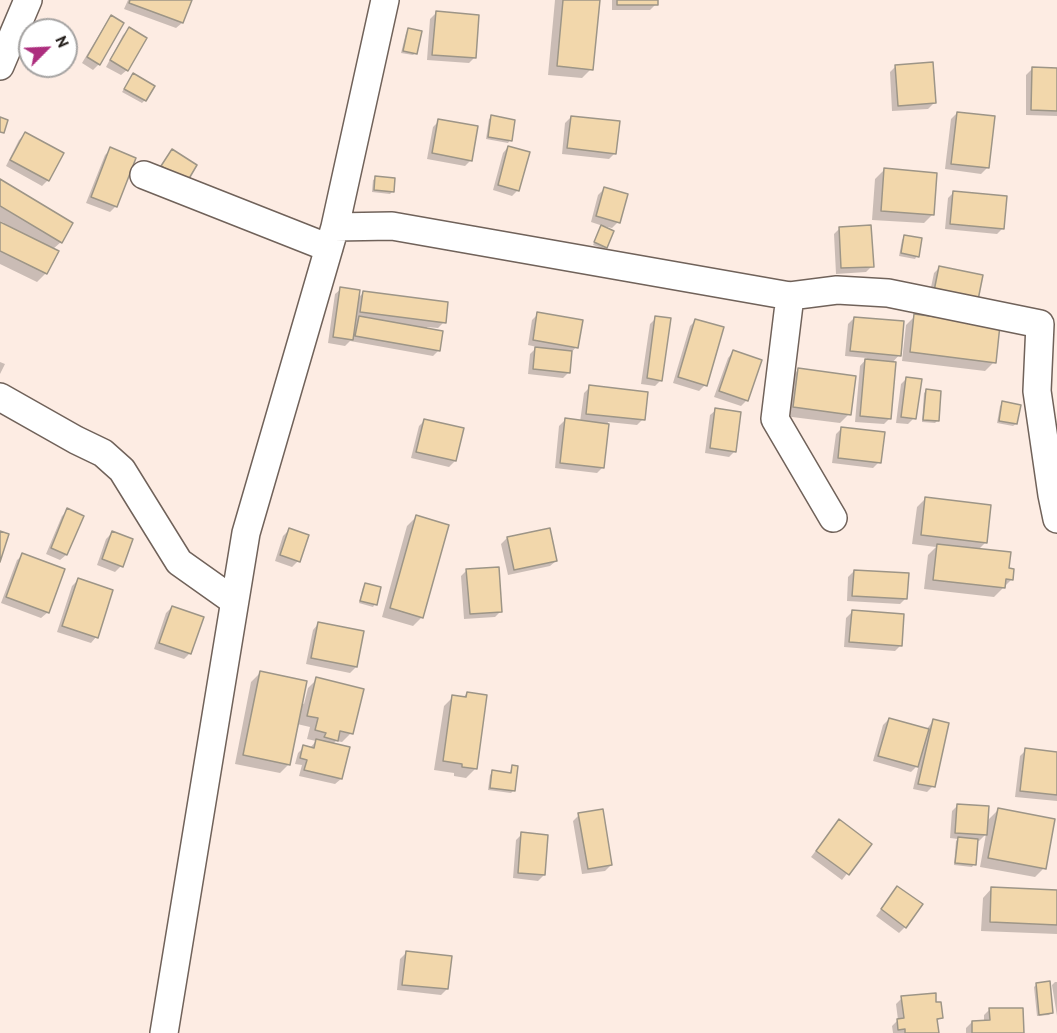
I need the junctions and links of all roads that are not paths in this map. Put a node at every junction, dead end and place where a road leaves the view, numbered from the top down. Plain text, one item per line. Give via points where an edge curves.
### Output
1 (27, 0) edge
2 (385, 0) edge
3 (0, 66) edge
4 (144, 175) dead end
5 (332, 238) junction
6 (790, 296) junction
7 (0, 397) edge
8 (833, 518) dead end
9 (1057, 519) edge
10 (234, 601) junction
11 (164, 1033) edge

1 - 3 street
2 - 5 street
4 - 5 street
5 - 6 street via 392,226
5 - 10 street via 246,533
6 - 8 street via 775,419
6 - 9 street via 837,290 888,293 1040,324 1037,390
7 - 10 street via 103,453 122,470 179,562
10 - 11 street

